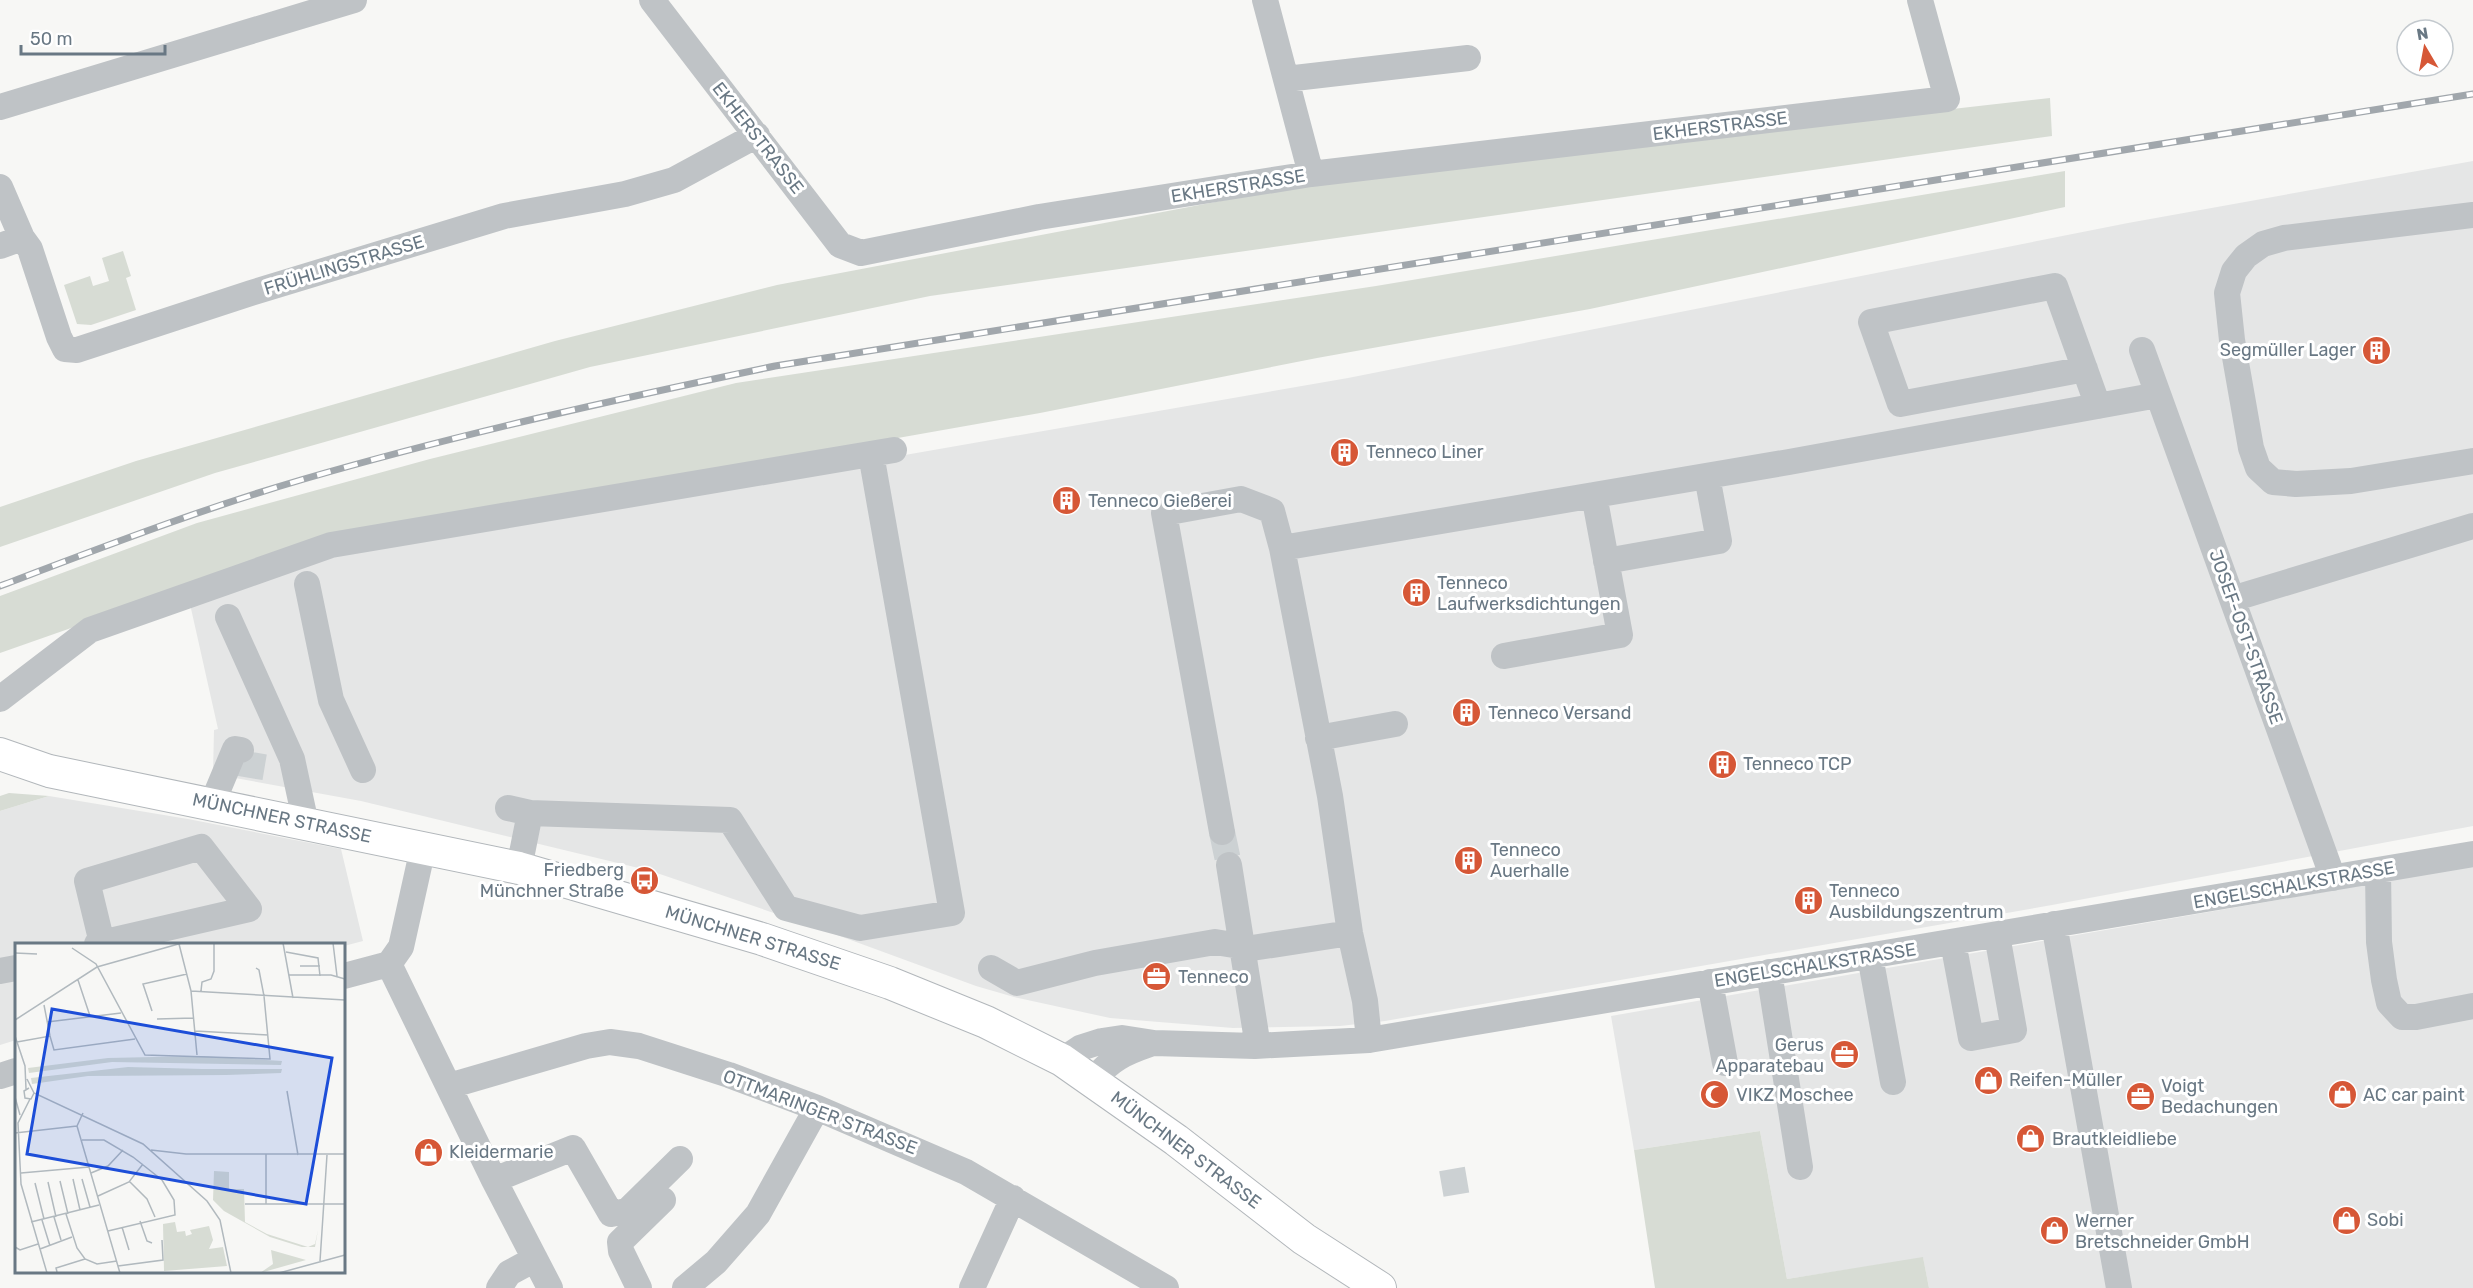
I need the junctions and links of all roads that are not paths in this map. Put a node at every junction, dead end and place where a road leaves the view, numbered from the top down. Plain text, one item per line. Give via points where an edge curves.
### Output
1 (354, 0) edge
2 (652, 0) edge
3 (1264, 0) edge
4 (1920, 0) edge
5 (328, 4) edge
6 (1468, 58) dead end
7 (1286, 79) junction
8 (0, 107) edge
9 (757, 135) junction
10 (1311, 174) junction
11 (0, 186) edge
12 (2473, 214) edge
13 (11, 242) edge
14 (2142, 350) dead end
15 (2085, 369) junction
16 (2158, 395) junction
17 (2098, 406) junction
18 (2473, 460) edge
19 (1707, 476) junction
20 (1594, 495) junction
21 (2473, 525) edge
22 (1282, 548) junction
23 (1606, 561) junction
24 (307, 584) dead end
25 (2232, 599) junction
26 (228, 618) dead end
27 (1504, 656) dead end
28 (0, 699) edge
29 (1395, 724) dead end
30 (1318, 738) junction
31 (0, 754) edge
32 (237, 758) dead end
33 (363, 770) dead end
34 (49, 771) junction
35 (0, 777) edge
36 (212, 804) junction
37 (306, 824) junction
38 (1222, 832) tunnel mouth
39 (423, 848) junction
40 (2473, 854) edge
41 (1229, 865) tunnel mouth
42 (519, 868) junction
43 (2378, 871) junction
44 (2333, 878) junction
45 (2054, 924) junction
46 (1350, 933) junction
47 (1997, 934) junction
48 (1953, 942) junction
49 (100, 943) edge
50 (104, 943) edge
51 (1242, 945) junction
52 (1870, 956) junction
53 (389, 964) junction
54 (15, 968) edge
55 (991, 968) dead end
56 (0, 971) edge
57 (1769, 972) junction
58 (345, 976) edge
59 (1710, 982) junction
60 (2473, 1006) edge
61 (1369, 1040) junction
62 (1154, 1042) junction
63 (1255, 1046) junction
64 (1062, 1060) junction
65 (1725, 1063) dead end
66 (15, 1071) edge
67 (0, 1076) edge
68 (1093, 1080) junction
69 (1893, 1082) dead end
70 (449, 1086) junction
71 (816, 1108) junction
72 (1800, 1167) dead end
73 (494, 1180) junction
74 (1013, 1198) junction
75 (535, 1259) junction
76 (499, 1288) edge
77 (550, 1288) edge
78 (639, 1288) edge
79 (685, 1288) edge
80 (972, 1288) edge
81 (1166, 1288) edge
82 (1380, 1288) edge
83 (2119, 1288) edge

1 - 5 street
2 - 9 street, EKHERSTRASSE
3 - 7 street
4 - 10 street, EKHERSTRASSE via 1947,99
5 - 8 street
6 - 7 street
7 - 10 street
9 - 10 street, EKHERSTRASSE via 840,245 861,253 1039,217
9 - 13 street, FRÜHLINGSTRASSE via 674,180 625,194 504,216 77,350 65,349 58,337 30,249
11 - 13 street
12 - 18 street via 2263,244 2234,271 2227,293 2251,448 2258,468 2273,482 2351,481
14 - 16 street, JOSEF-OST-STRASSE
15 - 15 street via 2055,286 1871,322 1900,404
15 - 17 street
16 - 17 street
16 - 25 street, JOSEF-OST-STRASSE
17 - 19 street
19 - 20 street
19 - 23 street via 1719,541
20 - 22 street
20 - 23 street
21 - 25 street
22 - 30 street
22 - 38 street via 1272,512 1241,499 1164,513
23 - 27 street via 1620,635
24 - 33 street via 331,700
25 - 44 street, JOSEF-OST-STRASSE
26 - 37 street
28 - 42 street via 90,630 331,546 883,452 952,913 860,928 786,908 730,820 519,810
29 - 30 street
30 - 46 street
31 - 34 main road, MÜNCHNER STRASSE
32 - 36 street
34 - 35 main road, MÜNCHNER STRASSE
34 - 36 main road, MÜNCHNER STRASSE
36 - 37 main road, MÜNCHNER STRASSE
37 - 39 main road, MÜNCHNER STRASSE
39 - 42 main road, MÜNCHNER STRASSE
39 - 53 street via 401,947
40 - 43 street, ENGELSCHALKSTRASSE
41 - 51 street
42 - 64 main road, MÜNCHNER STRASSE via 762,939 890,983 986,1022
43 - 44 street, ENGELSCHALKSTRASSE
43 - 60 street via 2379,942 2389,1003 2402,1017
44 - 45 street, ENGELSCHALKSTRASSE
45 - 47 street, ENGELSCHALKSTRASSE
45 - 83 street
46 - 51 street via 1252,948
46 - 61 street
47 - 48 street, ENGELSCHALKSTRASSE
47 - 48 street via 2014,1030 1971,1038
48 - 52 street, ENGELSCHALKSTRASSE
49 - 50 street via 87,881 201,847 249,909
51 - 55 street via 1215,942 1095,963 1017,983
51 - 63 street
52 - 57 street, ENGELSCHALKSTRASSE
52 - 69 street
53 - 58 street
53 - 70 street
54 - 56 street
57 - 59 street, ENGELSCHALKSTRASSE
57 - 72 street
59 - 61 street, ENGELSCHALKSTRASSE
59 - 65 street
61 - 63 street, ENGELSCHALKSTRASSE
62 - 63 street, ENGELSCHALKSTRASSE
62 - 64 street, ENGELSCHALKSTRASSE via 1122,1038 1102,1041 1080,1048
62 - 68 street, ENGELSCHALKSTRASSE via 1121,1054
64 - 68 main road, MÜNCHNER STRASSE
66 - 67 street
68 - 82 main road, MÜNCHNER STRASSE via 1304,1239
70 - 71 street, OTTMARINGER STRASSE via 610,1042 639,1046
70 - 73 street
71 - 74 street, OTTMARINGER STRASSE via 956,1168
71 - 79 street via 758,1214 716,1262
73 - 75 street
73 - 78 street via 573,1148 611,1214 627,1211 685,1166 620,1242
74 - 80 street
74 - 81 street, OTTMARINGER STRASSE
75 - 76 street via 509,1273
75 - 77 street

